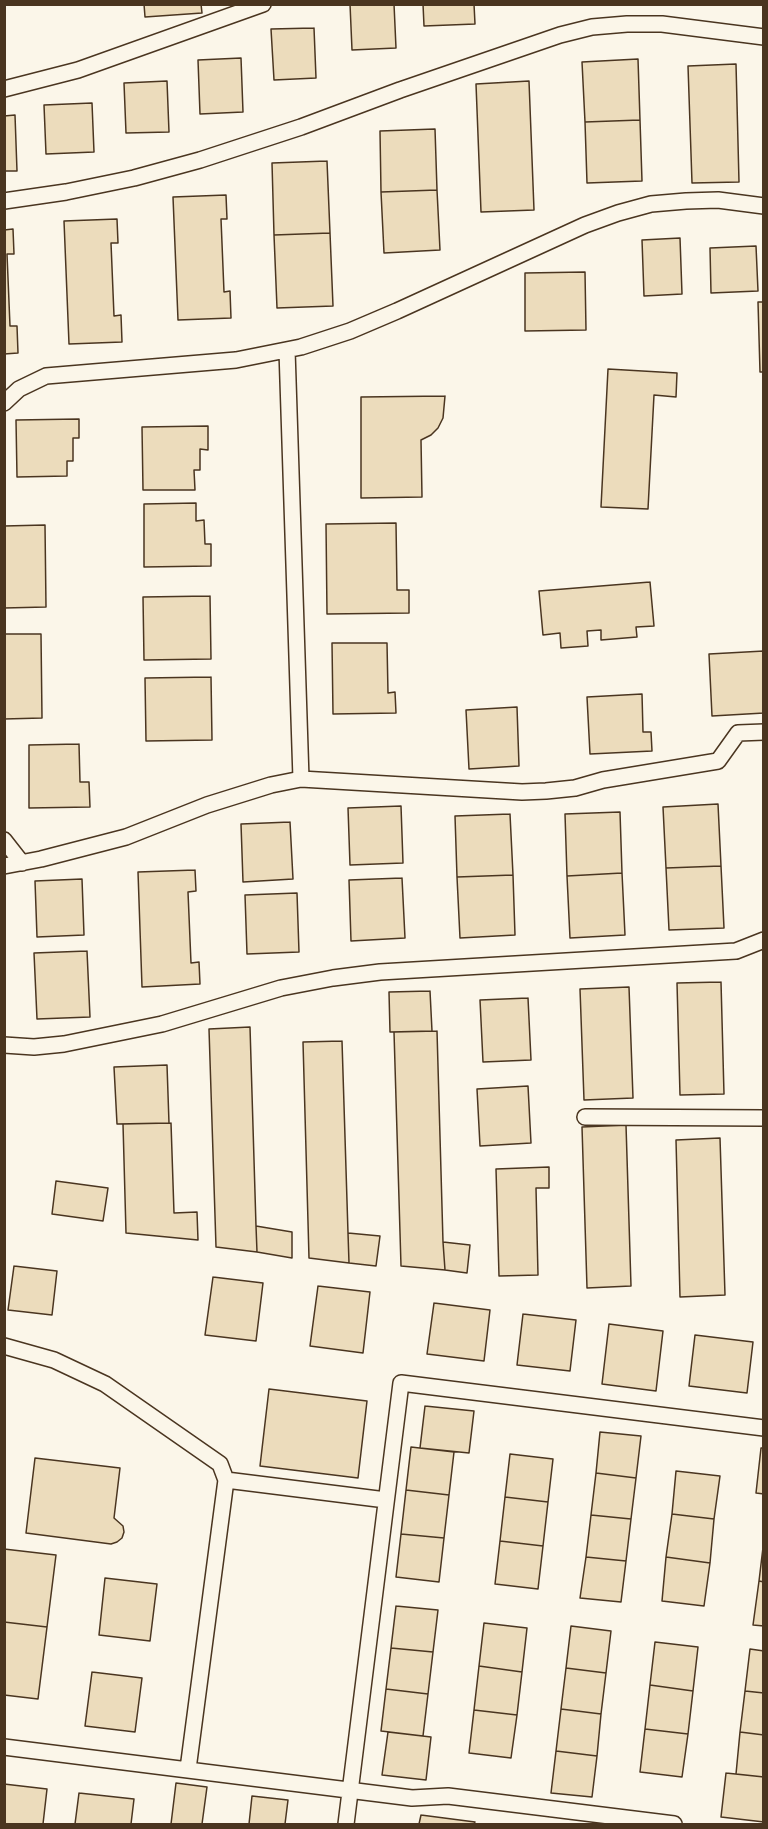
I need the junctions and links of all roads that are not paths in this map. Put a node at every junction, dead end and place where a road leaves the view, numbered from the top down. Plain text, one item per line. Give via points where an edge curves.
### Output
1 (263, 4) edge
2 (764, 37) edge
3 (4, 89) edge
4 (4, 201) edge
5 (764, 206) edge
6 (287, 350) junction
7 (4, 403) edge
8 (764, 732) edge
9 (301, 779) junction
10 (4, 840) edge
11 (22, 863) junction
12 (4, 866) edge
13 (764, 940) edge
14 (4, 1045) edge
15 (585, 1117) dead end
16 (764, 1118) edge
17 (4, 1346) edge
18 (764, 1428) edge
19 (226, 1480) junction
20 (386, 1500) junction
21 (4, 1747) edge
22 (188, 1769) junction
23 (350, 1790) junction
24 (346, 1824) edge
25 (674, 1824) edge

1 - 3 lane via 78,70
2 - 4 lane via 662,24 592,27 200,160 134,178
5 - 6 lane via 718,200 686,201 651,204 618,213 350,331
6 - 7 lane via 236,360 46,376 19,389
6 - 9 lane
8 - 9 lane via 738,734 718,760 546,791
9 - 11 lane via 207,805 115,840
10 - 11 lane
11 - 12 lane
13 - 14 lane via 736,951 333,978 281,988 151,1027 64,1044
15 - 16 lane
17 - 19 lane via 54,1360 105,1384 220,1464
18 - 20 lane via 401,1383
19 - 20 lane
19 - 22 lane
20 - 23 lane
21 - 22 lane
22 - 23 lane
23 - 24 lane
23 - 25 lane via 412,1798 448,1796

